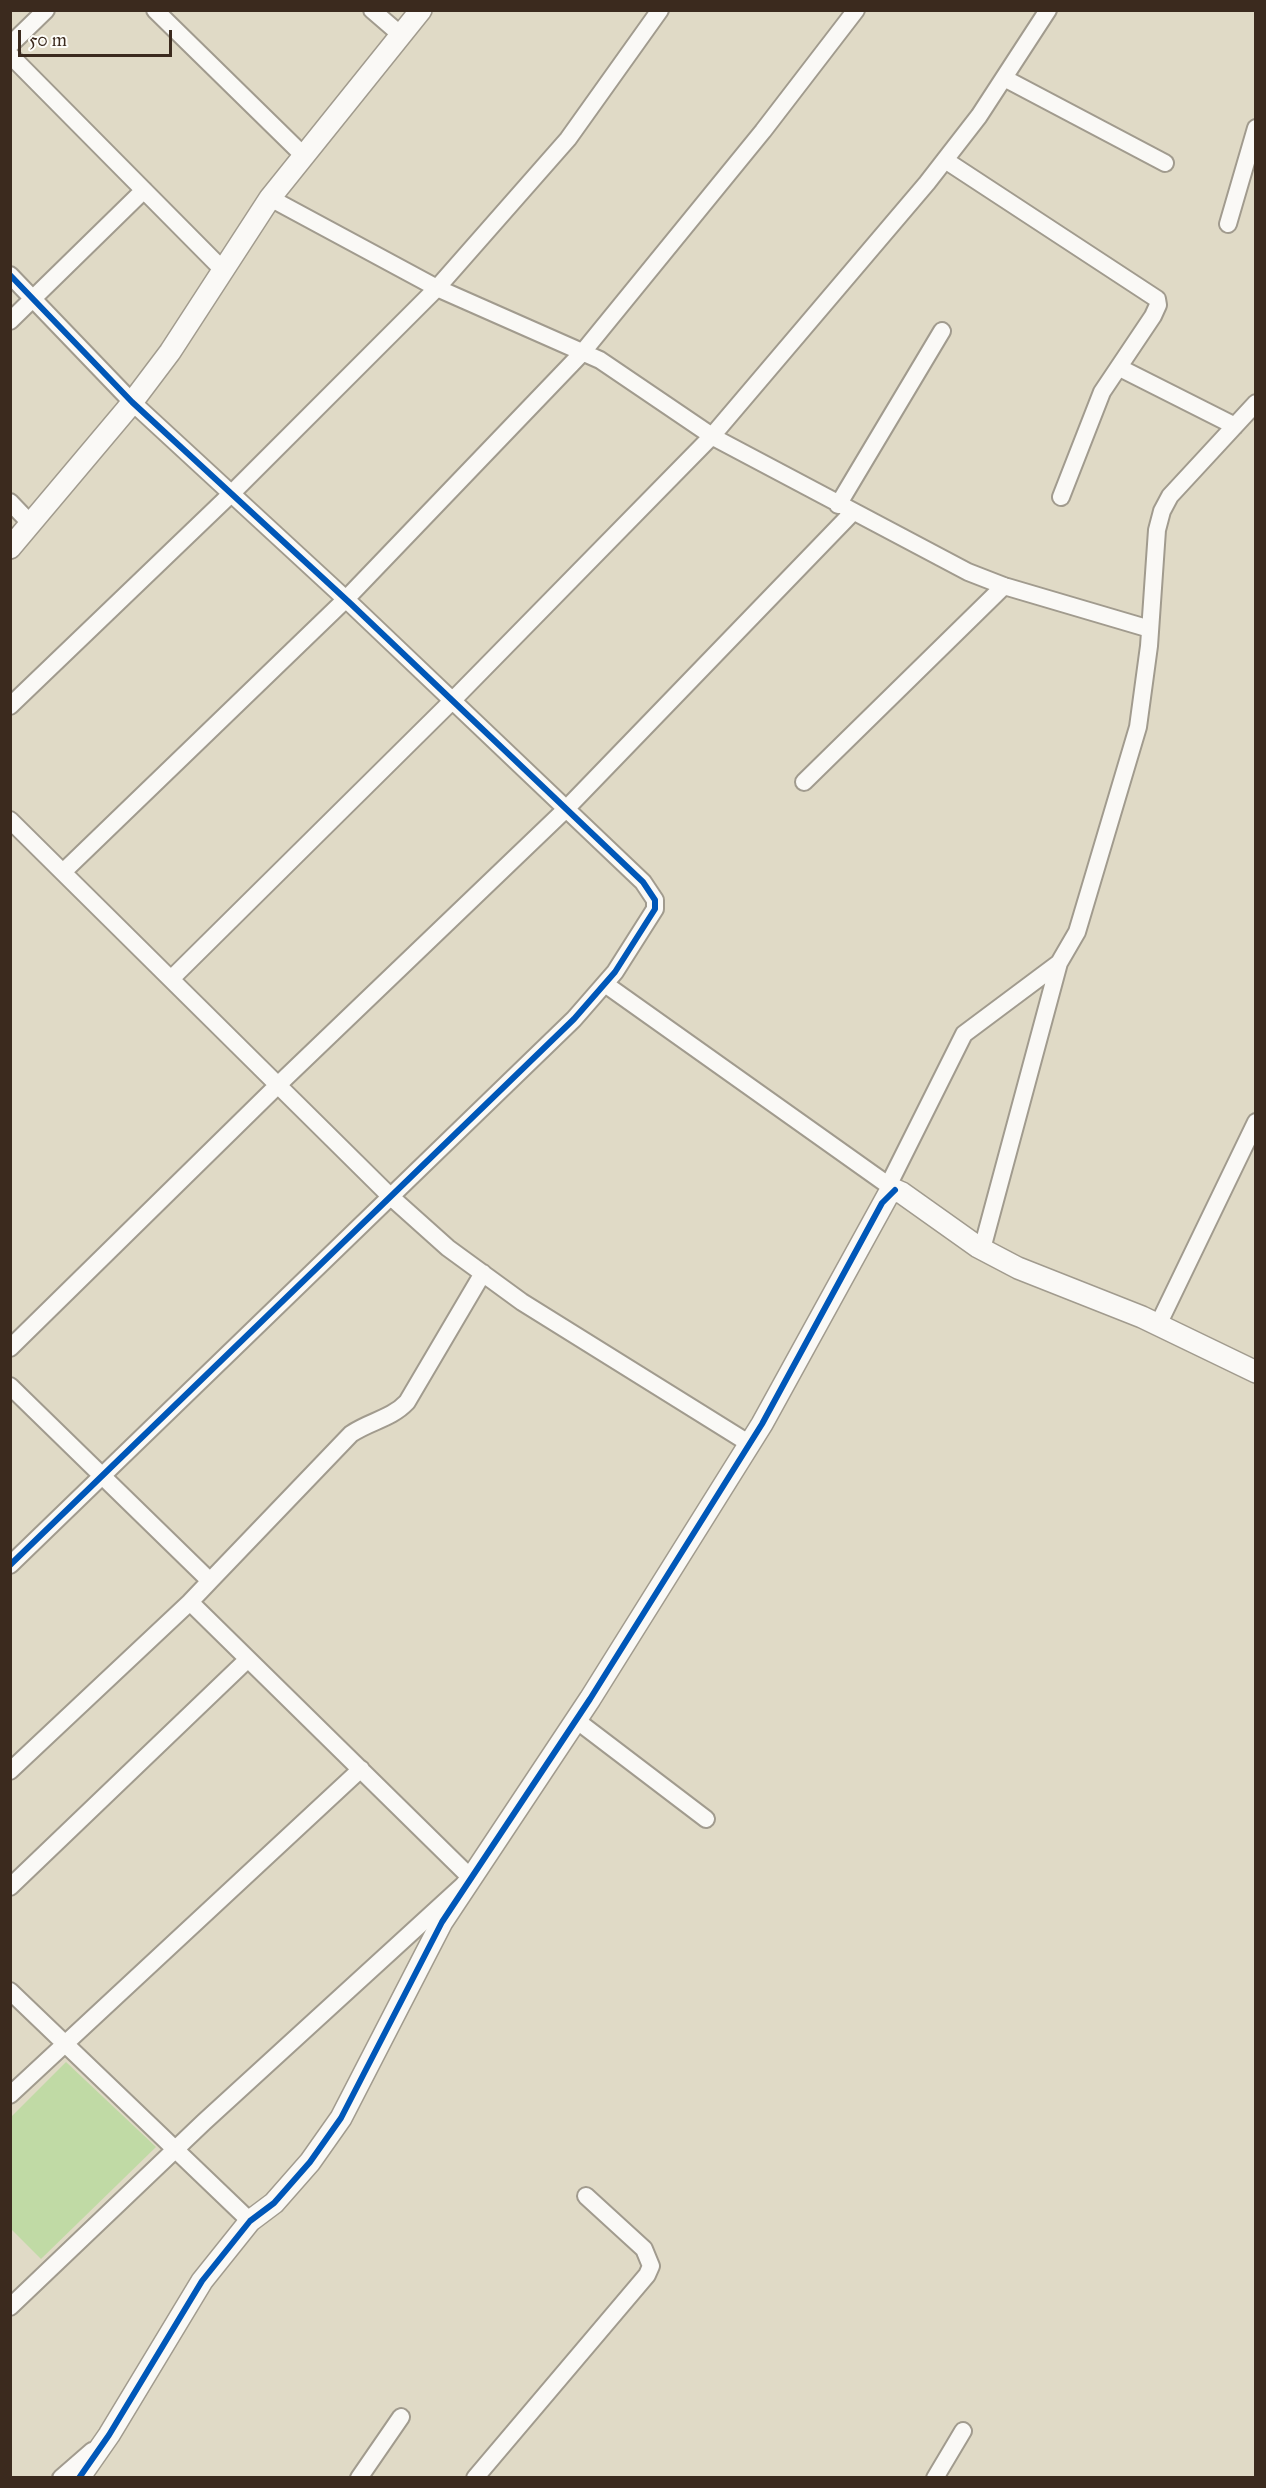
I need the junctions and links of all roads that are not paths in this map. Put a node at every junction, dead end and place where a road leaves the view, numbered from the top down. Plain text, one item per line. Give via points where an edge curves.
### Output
1 (46, 10) edge
2 (155, 10) edge
3 (372, 10) edge
4 (421, 10) edge
5 (660, 10) edge
6 (856, 10) edge
7 (1048, 10) edge
8 (401, 35) junction
9 (10, 45) edge
10 (10, 55) edge
11 (1004, 78) junction
12 (1256, 128) edge
13 (303, 155) junction
14 (945, 160) junction
15 (1165, 164) dead end
16 (144, 190) junction
17 (270, 198) junction
18 (1228, 224) dead end
19 (224, 271) junction
20 (10, 275) edge
21 (437, 288) junction
22 (33, 299) junction
23 (10, 321) edge
24 (942, 331) dead end
25 (582, 353) junction
26 (1120, 368) junction
27 (132, 402) junction
28 (1256, 403) edge
29 (1235, 426) junction
30 (712, 436) junction
31 (232, 493) junction
32 (1061, 497) dead end
33 (10, 502) edge
34 (845, 509) junction
35 (31, 524) junction
36 (10, 548) edge
37 (1004, 586) junction
38 (346, 599) junction
39 (1150, 629) junction
40 (452, 701) junction
41 (10, 706) edge
42 (804, 782) dead end
43 (566, 809) junction
44 (10, 820) edge
45 (63, 872) junction
46 (1059, 963) junction
47 (172, 978) junction
48 (605, 984) junction
49 (279, 1084) junction
50 (1256, 1122) edge
51 (891, 1188) junction
52 (391, 1197) junction
53 (982, 1250) junction
54 (483, 1274) junction
55 (1158, 1325) junction
56 (10, 1348) edge
57 (1256, 1372) edge
58 (10, 1386) edge
59 (750, 1444) junction
60 (102, 1476) junction
61 (10, 1565) edge
62 (210, 1581) junction
63 (190, 1602) junction
64 (248, 1659) junction
65 (576, 1720) junction
66 (361, 1769) junction
67 (10, 1770) edge
68 (706, 1819) dead end
69 (471, 1878) junction
70 (10, 1887) edge
71 (10, 1991) edge
72 (64, 2043) junction
73 (10, 2095) edge
74 (175, 2150) junction
75 (586, 2196) dead end
76 (250, 2221) junction
77 (10, 2307) edge
78 (401, 2417) dead end
79 (963, 2431) dead end
80 (76, 2477) edge
81 (358, 2478) edge
82 (475, 2478) edge
83 (935, 2478) edge

1 - 9 street
2 - 13 street
3 - 8 street
4 - 8 street
5 - 21 street via 568,139
6 - 25 street
7 - 11 street
8 - 13 street
10 - 16 street
11 - 14 street
11 - 15 street
12 - 18 street
13 - 17 street
14 - 26 street via 1157,299 1153,316
14 - 30 street
16 - 19 street
16 - 22 street
17 - 19 street
17 - 21 street
19 - 27 street
20 - 22 street
21 - 25 street
21 - 31 street
22 - 23 street
22 - 27 street
24 - 34 street
25 - 30 street via 600,360
25 - 38 street
26 - 29 street
26 - 32 street via 1102,392
27 - 31 street
27 - 35 street
28 - 29 street
29 - 39 street via 1170,496 1162,510
30 - 34 street
30 - 40 street
31 - 38 street
31 - 41 street
33 - 35 street
34 - 37 street via 968,572
34 - 43 street
35 - 36 street
37 - 39 street
37 - 42 street
38 - 40 street
38 - 45 street
39 - 46 street via 1138,727 1077,932
40 - 43 street
40 - 47 street
43 - 48 street via 643,882 655,900 655,909 645,928
43 - 49 street
44 - 45 street
45 - 47 street
46 - 51 street via 964,1034
46 - 53 street
47 - 49 street
48 - 51 street
48 - 52 street
49 - 52 street
49 - 56 street
50 - 55 street
51 - 53 street
51 - 59 street
52 - 54 street
52 - 60 street
53 - 55 street
54 - 59 street
54 - 62 street via 408,1402 393,1415 351,1434
55 - 57 street
58 - 60 street
59 - 65 street
60 - 61 street
60 - 62 street
62 - 63 street
63 - 64 street
63 - 67 street
64 - 66 street
64 - 70 street
65 - 68 street
65 - 69 street
66 - 69 street
66 - 72 street
69 - 74 street
69 - 76 street via 442,1922 341,2118 274,2203
71 - 72 street
72 - 73 street
72 - 74 street
74 - 76 street
74 - 77 street
75 - 82 street via 644,2249 651,2266
76 - 80 street via 202,2281 109,2435
78 - 81 street
79 - 83 street

